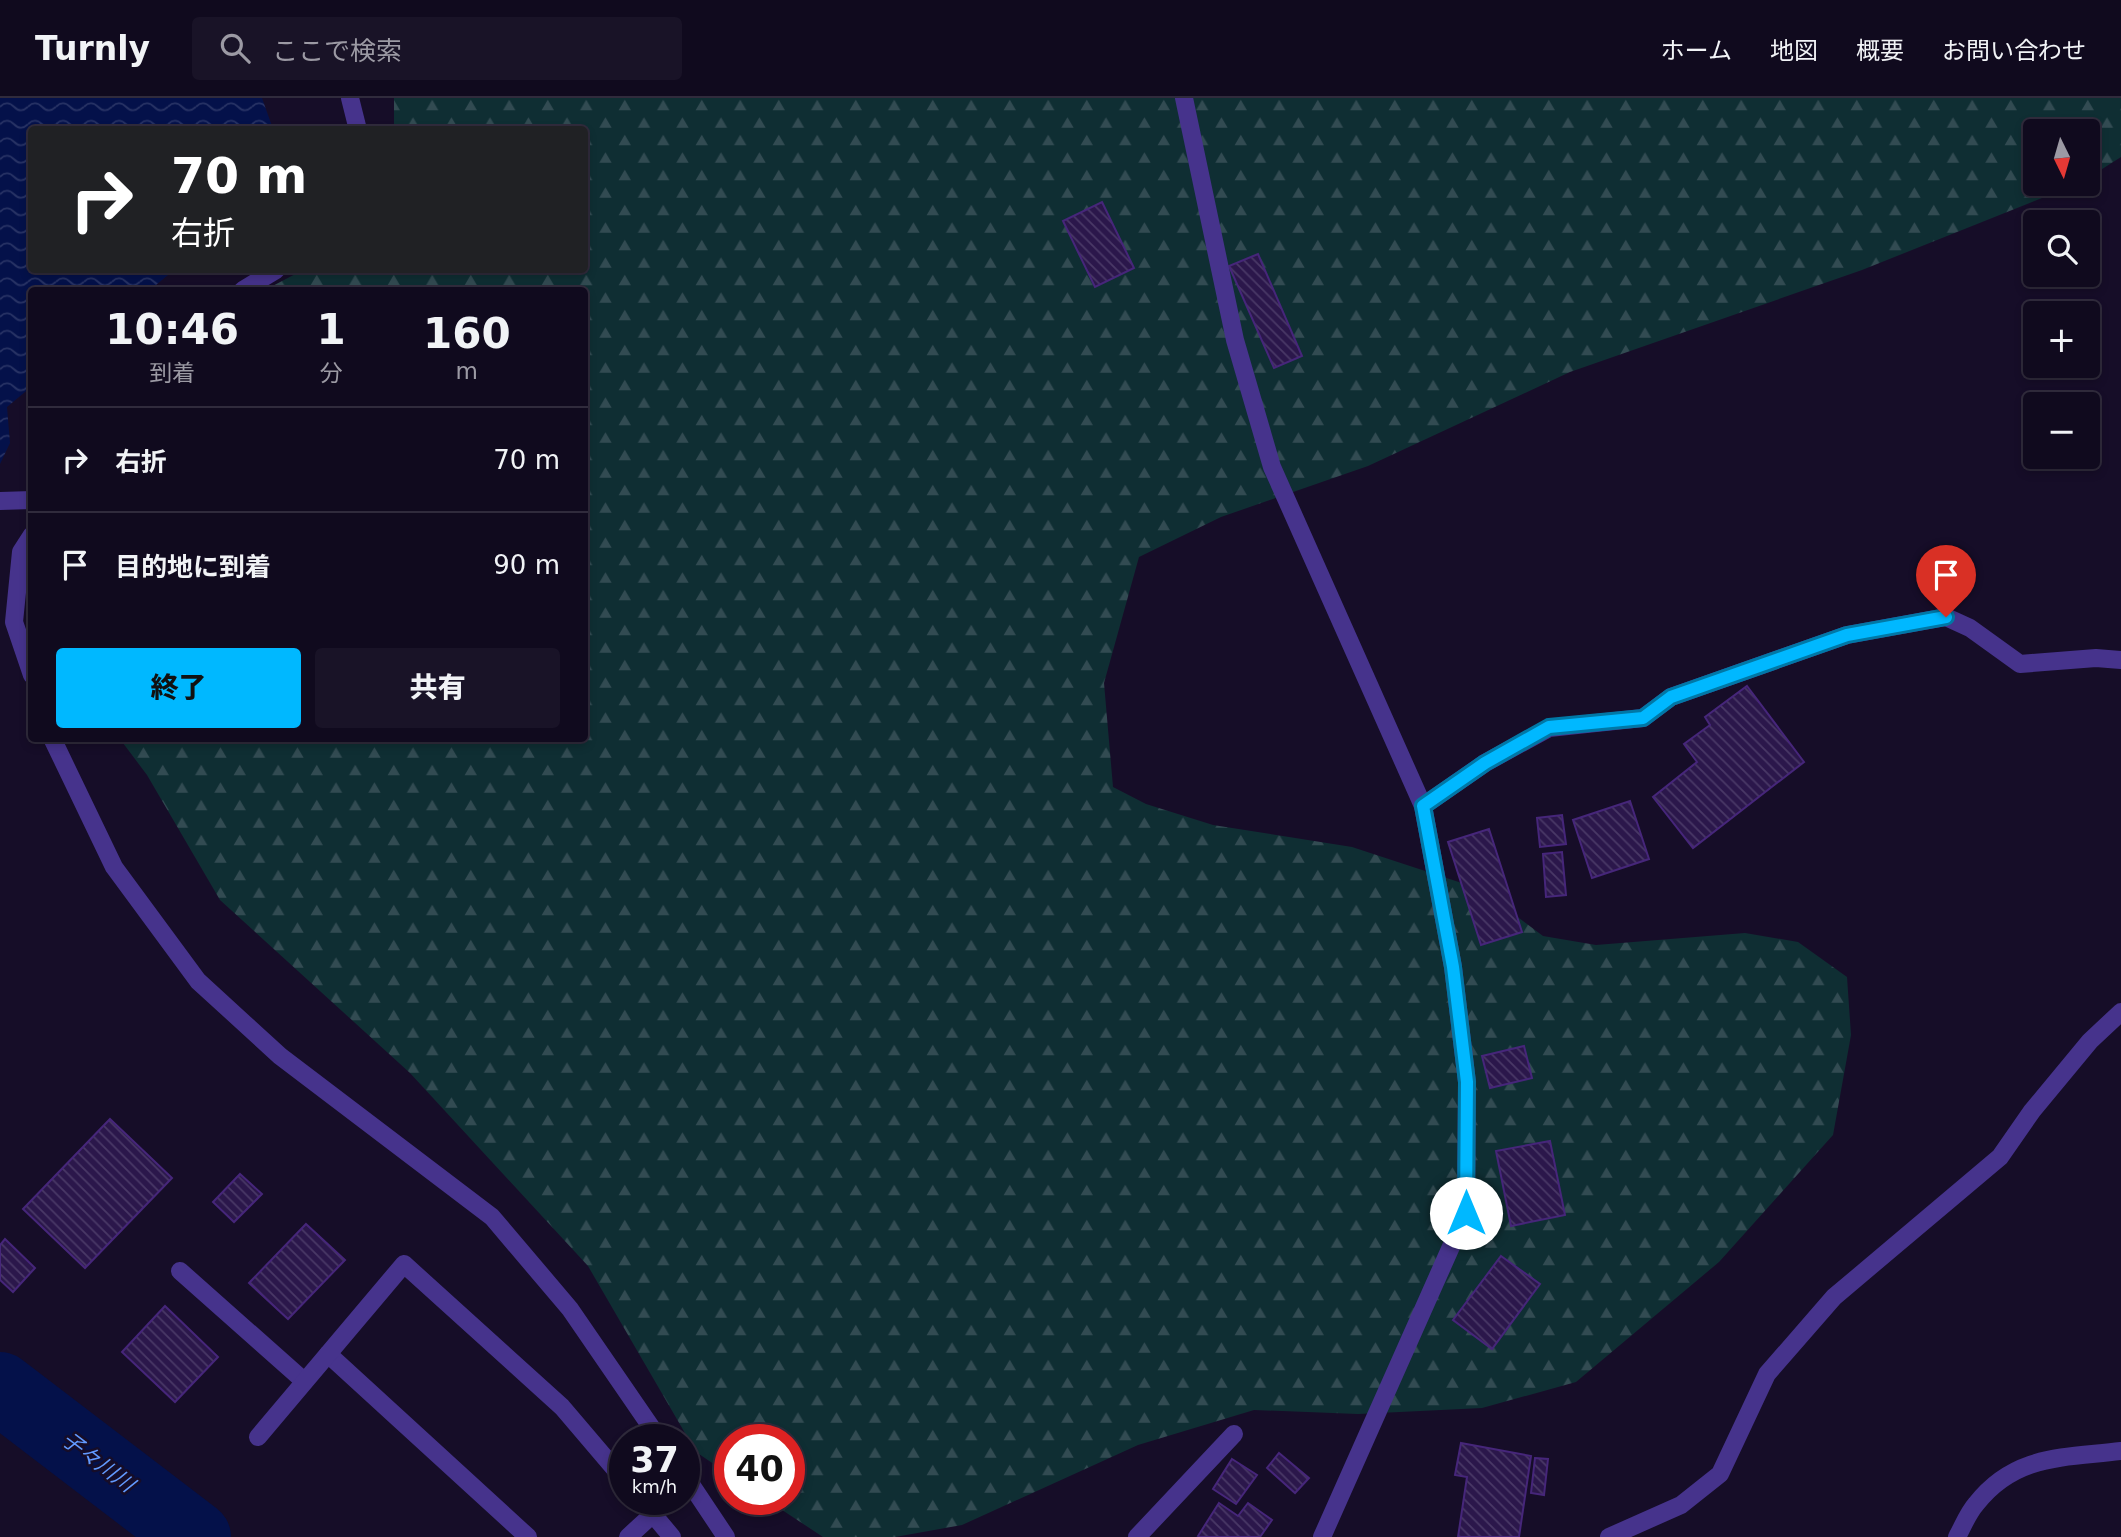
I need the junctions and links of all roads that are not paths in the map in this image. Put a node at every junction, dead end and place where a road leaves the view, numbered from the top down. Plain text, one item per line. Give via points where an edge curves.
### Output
1 (350, 98) edge
2 (1185, 98) edge
3 (357, 126) edge
4 (271, 273) edge
5 (248, 287) edge
6 (28, 500) edge
7 (0, 501) edge
8 (28, 541) edge
9 (2121, 660) edge
10 (28, 663) edge
11 (54, 742) edge
12 (1423, 806) junction
13 (2121, 1012) edge
14 (180, 1271) dead end
15 (328, 1354) junction
16 (304, 1381) junction
17 (649, 1424) edge
18 (1234, 1434) dead end
19 (258, 1437) dead end
20 (2121, 1451) edge
21 (609, 1462) edge
22 (700, 1498) edge
23 (652, 1515) edge
24 (654, 1515) edge
25 (528, 1537) edge
26 (628, 1537) edge
27 (672, 1537) edge
28 (726, 1537) edge
29 (1137, 1537) edge
30 (1322, 1537) edge
31 (1609, 1537) edge
32 (1957, 1537) edge

1 - 3 street
2 - 12 street via 1235,340 1272,467
4 - 5 street
6 - 7 street
8 - 10 street via 20,552 14,622
9 - 12 street via 2096,657 2020,664 1970,628 1946,617 1847,635 1671,697 1643,718 1549,727
11 - 17 street via 114,867 198,981 280,1056 492,1217 570,1308
12 - 30 street via 1453,967 1467,1082 1466,1213
13 - 31 street via 2090,1041 2000,1157 1834,1297 1767,1374 1720,1474 1681,1505
14 - 16 street
15 - 16 street
15 - 21 street via 404,1264 562,1407
15 - 25 street
16 - 19 street
18 - 29 street
20 - 32 street via 2031,1461 1995,1484 1975,1504
22 - 28 street
23 - 26 street
24 - 27 street

